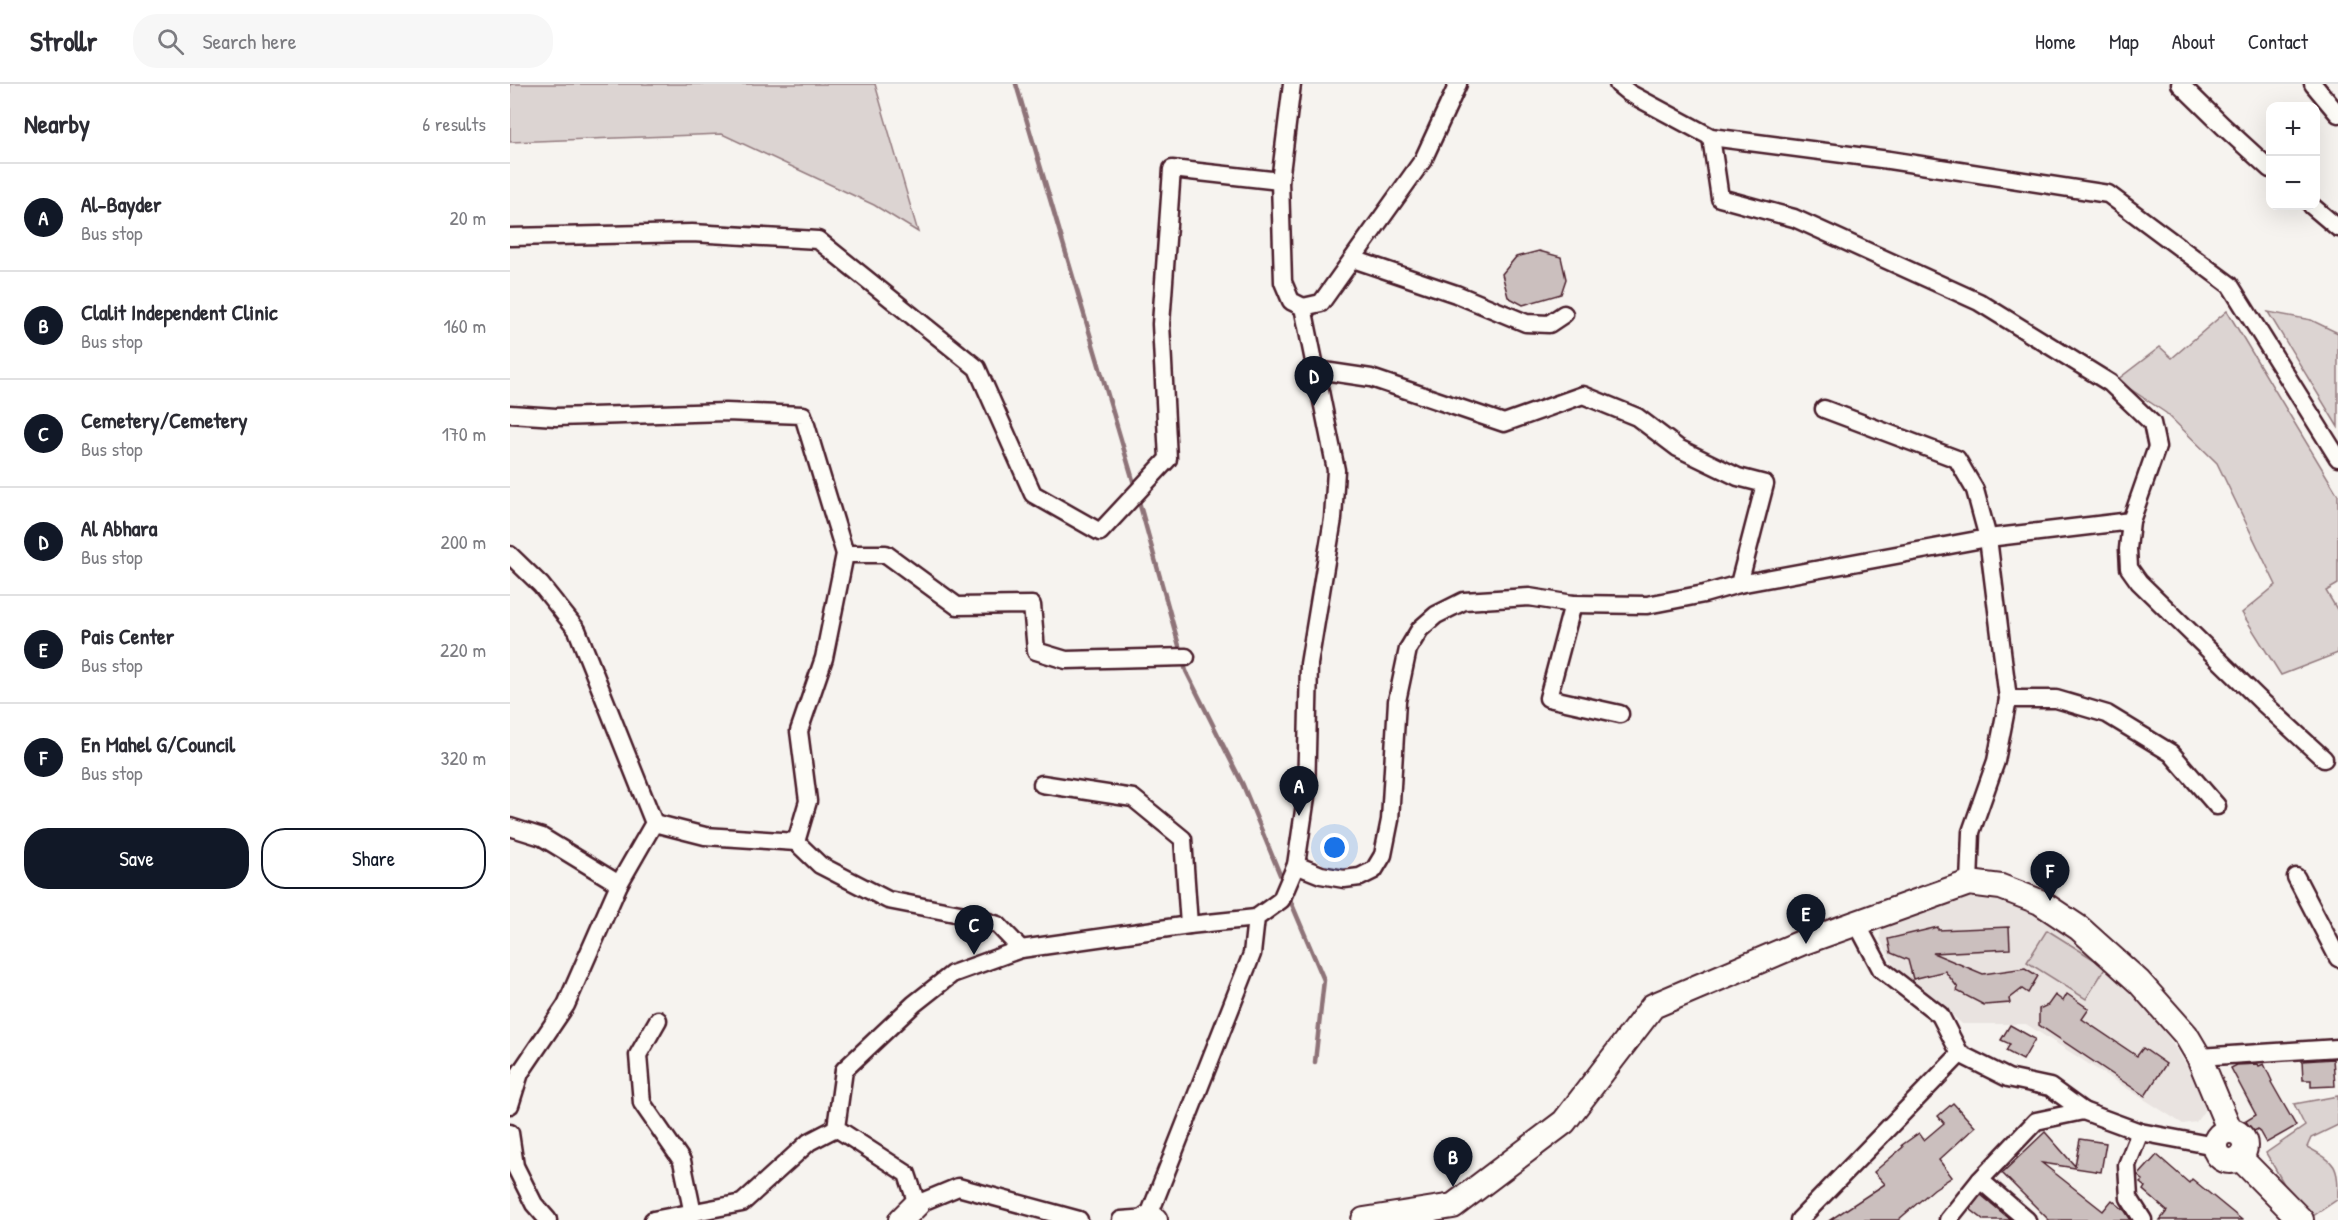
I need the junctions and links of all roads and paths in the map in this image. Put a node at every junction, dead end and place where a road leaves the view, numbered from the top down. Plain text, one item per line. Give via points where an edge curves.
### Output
1 (1292, 84) edge
2 (1458, 84) edge
3 (1618, 84) edge
4 (2181, 84) edge
5 (2313, 84) edge
6 (2338, 114) edge
7 (1711, 137) junction
8 (2266, 165) edge
9 (1280, 181) junction
10 (2317, 210) edge
11 (2338, 228) edge
12 (510, 237) edge
13 (1353, 259) junction
14 (1303, 307) junction
15 (1564, 314) dead end
16 (1317, 370) junction
17 (1824, 409) dead end
18 (510, 414) edge
19 (2338, 458) edge
20 (2131, 521) junction
21 (1988, 538) junction
22 (845, 554) junction
23 (510, 555) edge
24 (1739, 584) junction
25 (1573, 604) junction
26 (1186, 657) dead end
27 (2008, 699) junction
28 (1620, 714) dead end
29 (2324, 759) dead end
30 (1042, 784) dead end
31 (2217, 806) dead end
32 (654, 823) junction
33 (510, 827) edge
34 (796, 842) junction
35 (1296, 865) junction
36 (2296, 877) dead end
37 (1968, 883) junction
38 (619, 884) junction
39 (1256, 918) junction
40 (1856, 922) junction
41 (1189, 925) junction
42 (1021, 949) junction
43 (2338, 958) edge
44 (658, 1020) dead end
45 (2338, 1048) edge
46 (1960, 1054) junction
47 (2199, 1057) junction
48 (510, 1105) edge
49 (2083, 1111) junction
50 (836, 1128) junction
51 (2140, 1132) junction
52 (510, 1133) edge
53 (2222, 1139) junction
54 (1980, 1180) junction
55 (909, 1212) edge
56 (693, 1214) junction
57 (1151, 1219) edge
58 (548, 1220) edge
59 (653, 1220) edge
60 (1078, 1220) edge
61 (1121, 1220) edge
62 (1364, 1220) edge
63 (1799, 1220) edge
64 (1948, 1220) edge
65 (2027, 1220) edge
66 (2143, 1220) edge
67 (2301, 1220) edge

1 - 9 street
2 - 13 street via 1423,160
3 - 7 street
4 - 8 street
5 - 6 street
7 - 19 street via 2108,194 2230,285
7 - 20 street via 1720,198 1794,218 1979,302 2110,383 2152,423 2157,447
9 - 12 street via 1172,169 1161,324 1168,459 1100,532 1033,494 977,368 818,240 692,233
9 - 14 street via 1283,282 1291,301
10 - 11 street
13 - 14 street via 1321,303
13 - 15 street via 1526,323 1549,324
14 - 16 street
16 - 24 street via 1371,378 1504,423 1583,395 1637,417 1678,448 1738,477 1766,484
16 - 35 street via 1336,471 1333,519 1309,664 1306,796
17 - 21 street via 1957,459 1975,490
18 - 22 street via 803,415
20 - 21 street
20 - 29 street via 2129,568 2139,582
21 - 24 street
21 - 27 street
22 - 26 street via 886,554 957,606 1032,605 1036,651 1066,660
22 - 34 street via 824,658 799,731 808,801
23 - 32 street via 542,585 577,630
24 - 25 street via 1647,605
25 - 28 street via 1548,698
25 - 35 street via 1529,597 1464,601 1436,615 1420,629 1408,649 1397,701 1390,820 1383,855 1374,870 1344,879 1321,876
27 - 31 street via 2056,699 2107,714 2172,753
27 - 37 street via 1996,761 1971,832
30 - 41 street via 1133,798 1183,839
32 - 34 street via 705,836
32 - 38 street
33 - 38 street via 542,837
34 - 42 street via 820,865 888,900 998,925
35 - 39 street via 1281,900
36 - 43 street
37 - 40 street
37 - 47 street via 2001,887 2040,902 2079,927 2139,982 2186,1035
38 - 48 street via 566,1005 520,1072
39 - 41 street
39 - 57 street via 1252,954
40 - 46 street via 1881,969 1940,1015
40 - 62 street via 1653,1006 1564,1122 1453,1206
41 - 42 street
42 - 50 street via 952,974 843,1070
44 - 56 street via 638,1055 642,1103 682,1161
45 - 47 street
46 - 49 street via 2008,1078 2050,1087
46 - 63 street
47 - 53 street
49 - 51 street
49 - 54 street via 2036,1121
50 - 55 street via 907,1174
50 - 56 street via 809,1142 742,1203
51 - 53 street
51 - 66 street via 2127,1165 2129,1198
52 - 58 street via 515,1166 534,1204
53 - 67 street via 2222,1159 2231,1162 2240,1158
54 - 64 street
54 - 65 street
55 - 60 street via 958,1187
56 - 59 street
57 - 61 street

